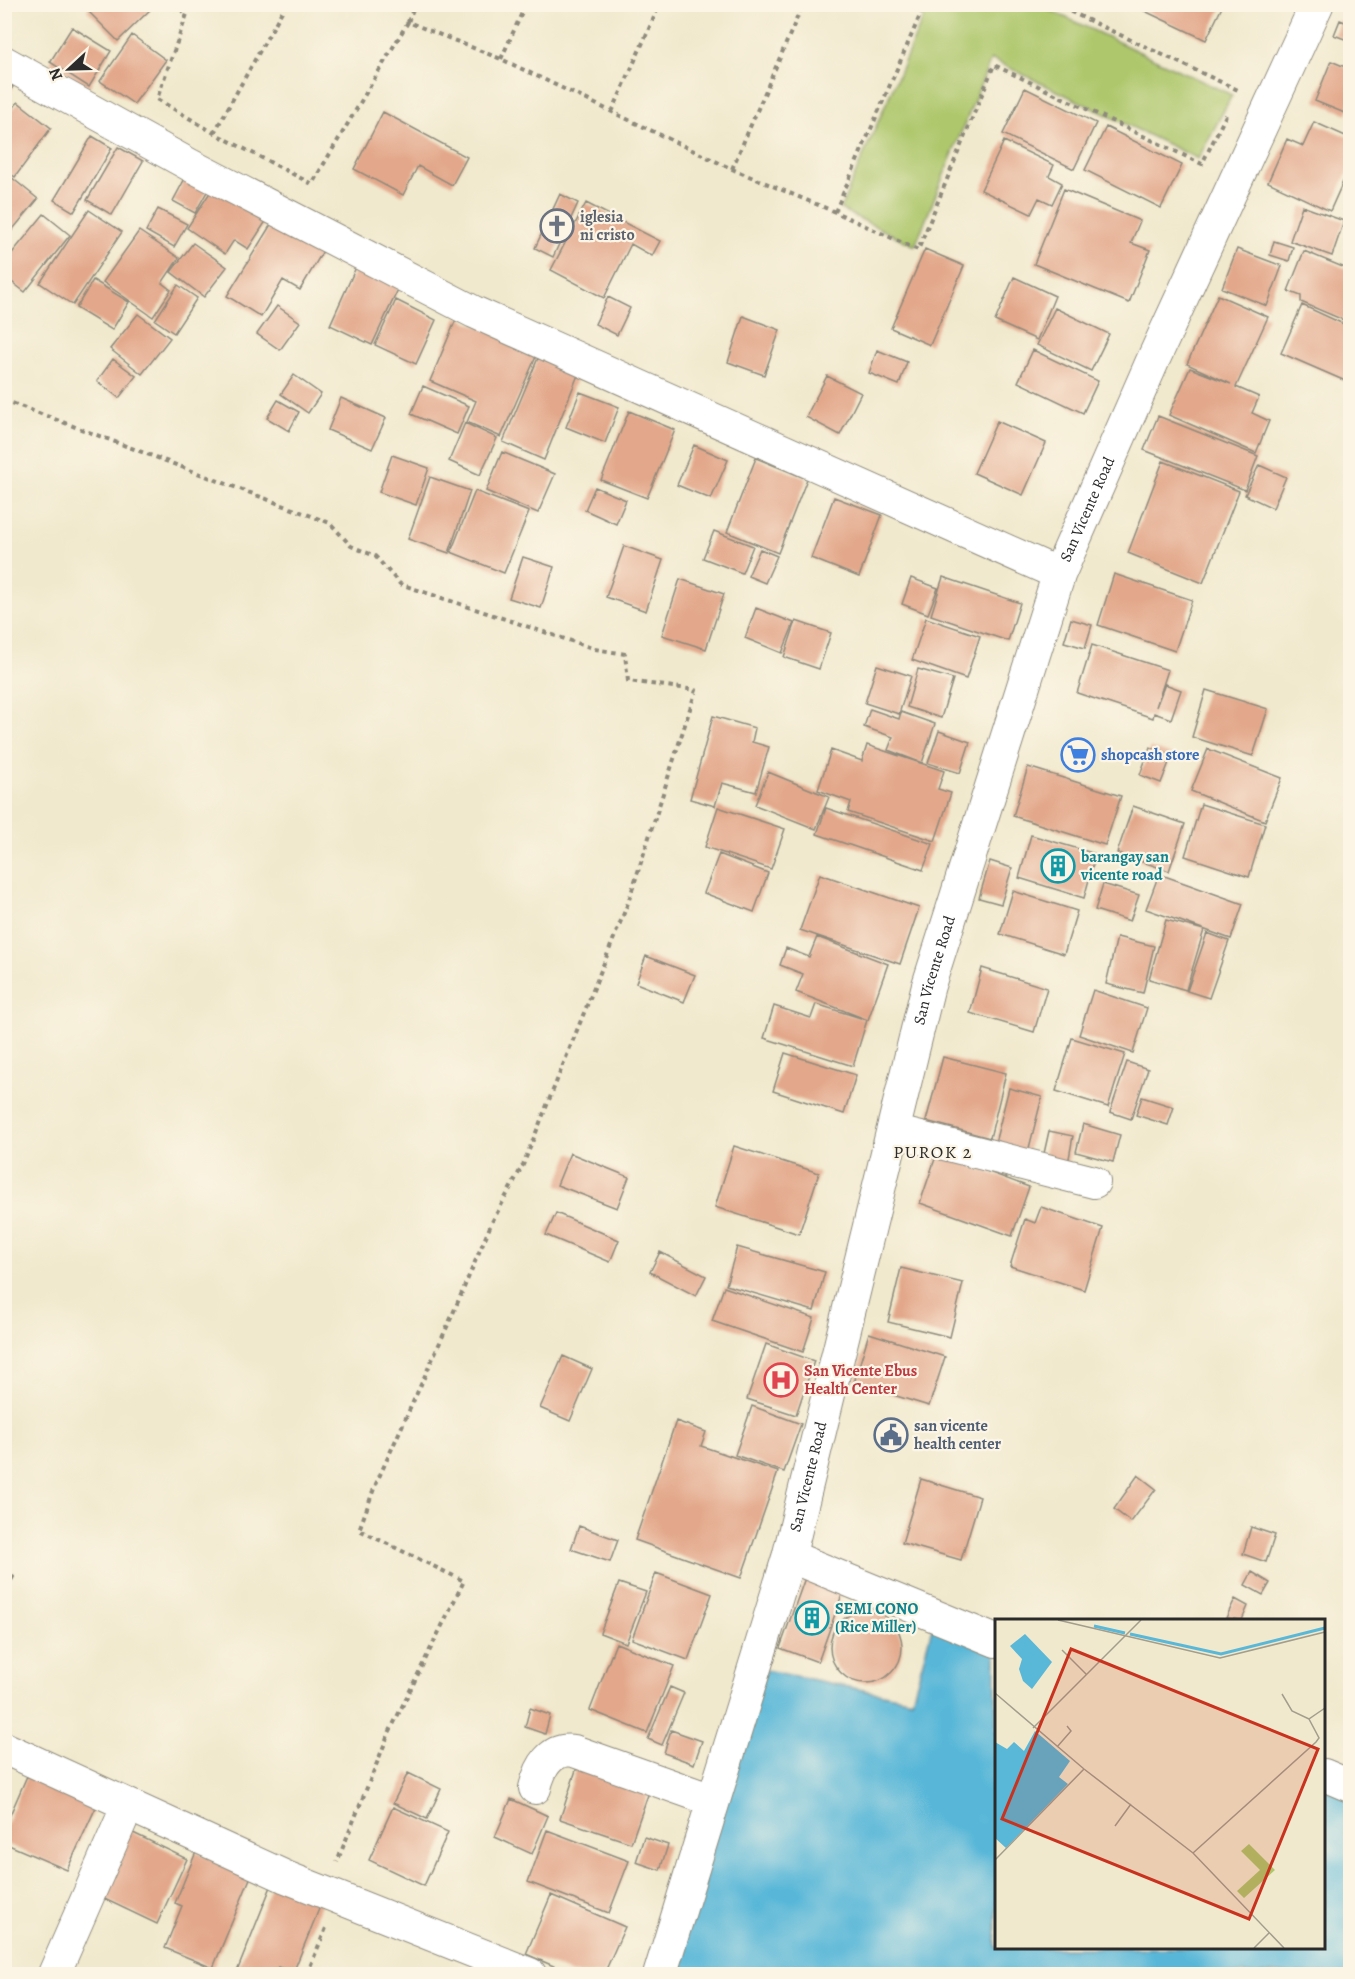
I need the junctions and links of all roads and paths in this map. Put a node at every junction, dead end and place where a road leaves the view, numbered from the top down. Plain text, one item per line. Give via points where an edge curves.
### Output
1 (173, 4) edge
2 (286, 4) edge
3 (415, 4) edge
4 (526, 4) edge
5 (660, 4) edge
6 (803, 4) edge
7 (925, 4) edge
8 (1054, 4) edge
9 (1317, 4) edge
10 (408, 22) junction
11 (501, 59) junction
12 (4, 62) edge
13 (1233, 101) dead end
14 (1228, 111) dead end
15 (612, 112) junction
16 (214, 133) junction
17 (732, 169) junction
18 (835, 212) junction
19 (4, 400) edge
20 (1059, 574) junction
21 (893, 1131) junction
22 (1094, 1182) dead end
23 (789, 1556) junction
24 (4, 1573) edge
25 (4, 1591) edge
26 (995, 1641) edge
27 (4, 1748) edge
28 (1325, 1776) edge
29 (1350, 1786) edge
30 (535, 1788) dead end
31 (712, 1800) junction
32 (128, 1805) junction
33 (334, 1868) dead end
34 (54, 1974) edge
35 (530, 1974) edge
36 (660, 1974) edge

1 - 16 path via 187,14 157,99
2 - 16 path
3 - 10 path
4 - 11 path
5 - 15 path
6 - 17 path
7 - 18 path
8 - 13 path via 1239,90
9 - 20 street, San Vicente Road
10 - 11 path
10 - 16 path via 312,184
11 - 15 path
12 - 20 street via 190,165 474,312
14 - 18 path via 1202,164 994,65 918,250
15 - 17 path
17 - 18 path
19 - 33 path via 330,523 351,546 375,556 400,584 594,649 625,654 628,681 696,690 628,903 523,1164 492,1222 359,1530 464,1581 389,1733
20 - 21 street, San Vicente Road via 928,987
21 - 22 street
21 - 23 street, San Vicente Road
23 - 26 street
23 - 31 street, San Vicente Road
24 - 25 path via 13,1577
27 - 32 street
28 - 29 street
30 - 31 street via 549,1759 564,1749
31 - 36 street, San Vicente Road
32 - 34 street
32 - 35 street via 286,1877

